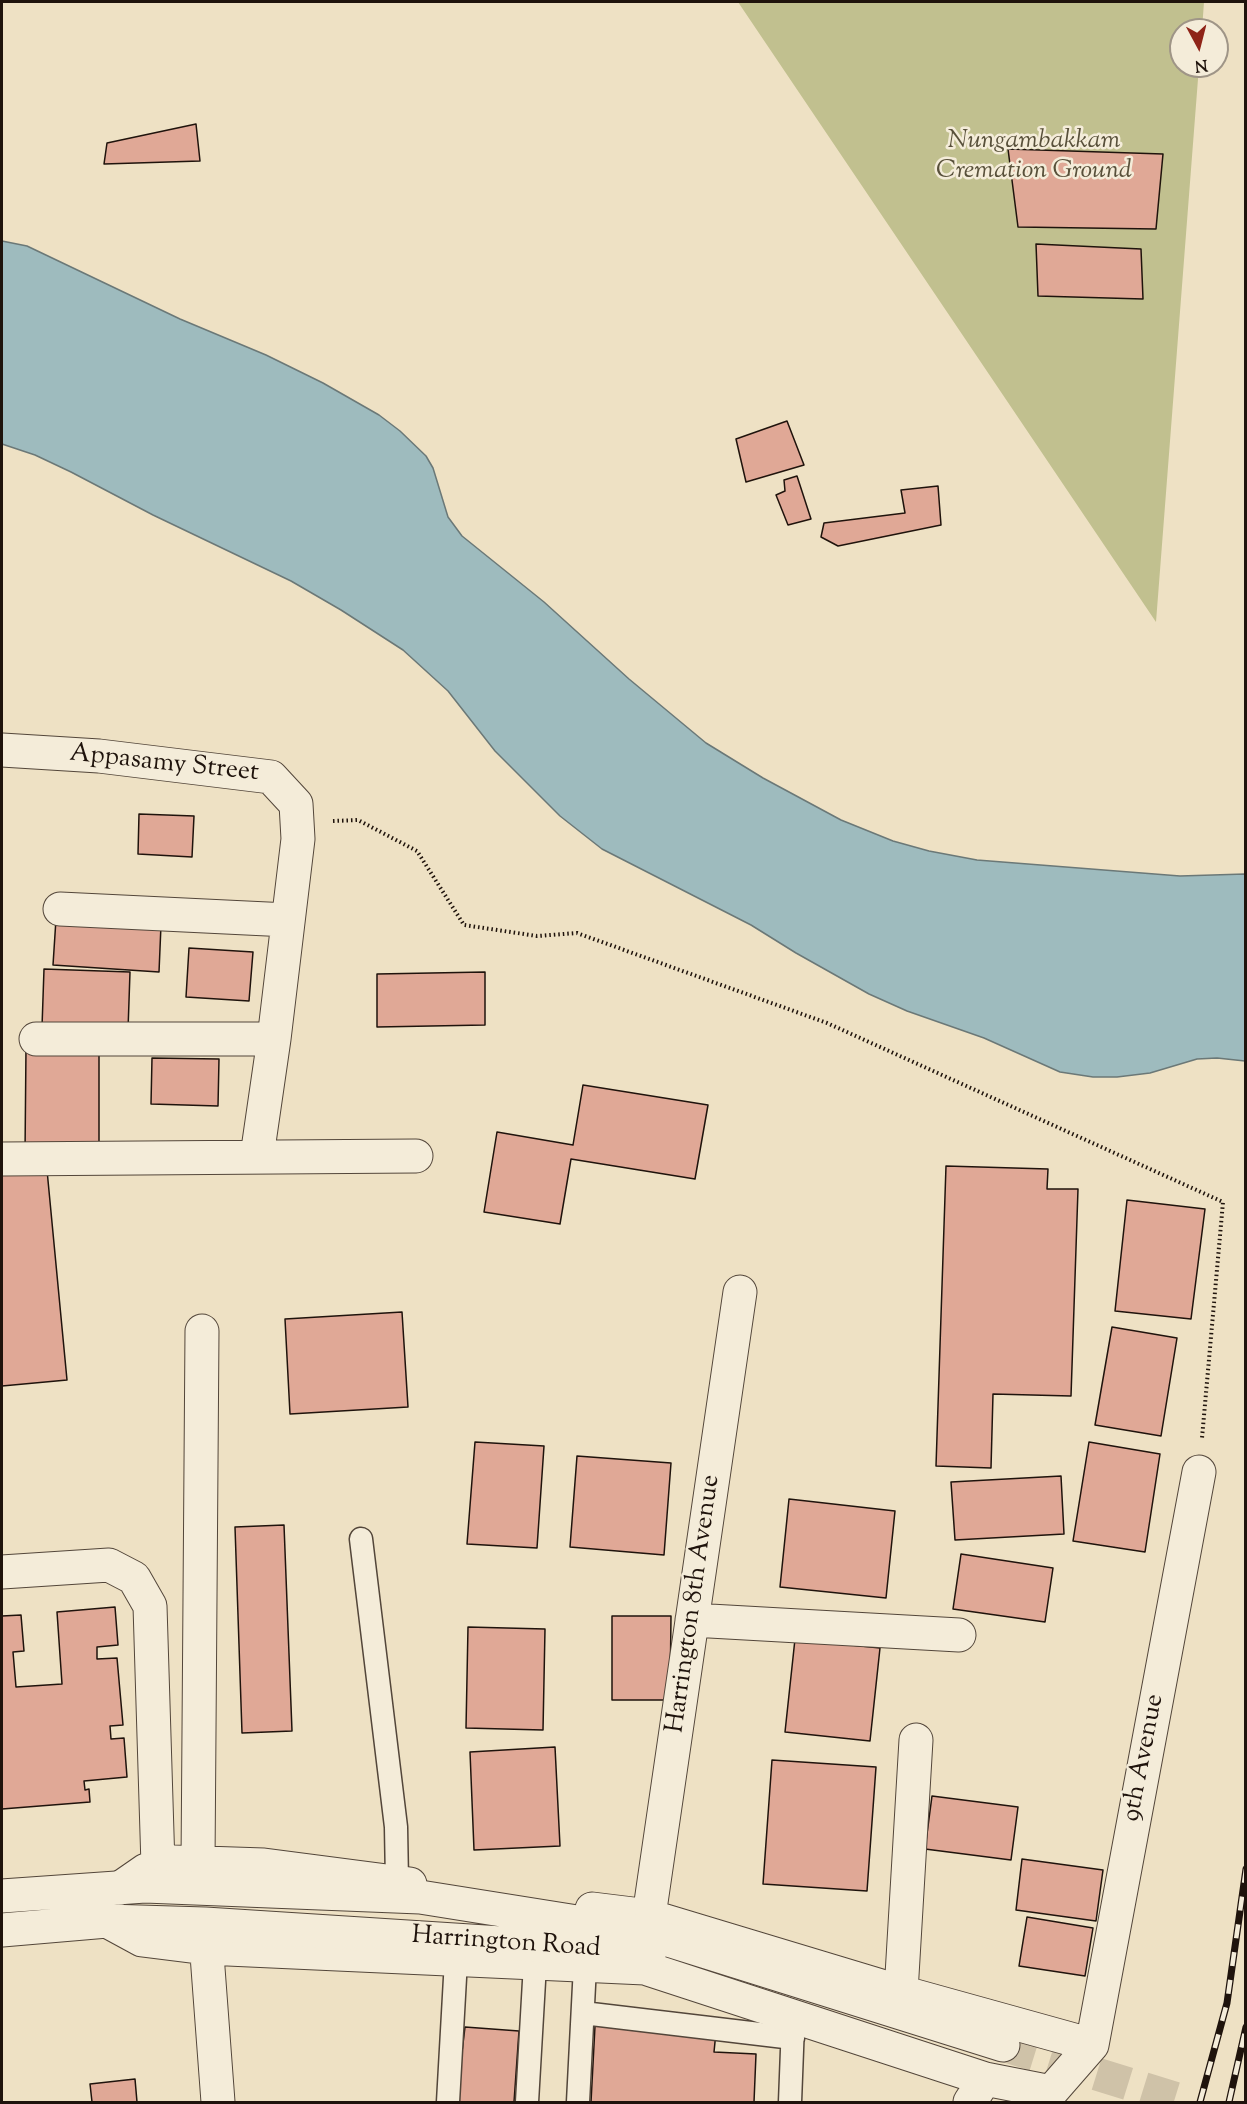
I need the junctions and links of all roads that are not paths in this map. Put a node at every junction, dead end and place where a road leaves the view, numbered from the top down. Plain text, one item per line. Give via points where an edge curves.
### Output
1 (2, 750) edge
2 (60, 909) dead end
3 (288, 920) junction
4 (36, 1039) dead end
5 (274, 1039) junction
6 (257, 1156) junction
7 (416, 1156) dead end
8 (2, 1159) edge
9 (740, 1292) dead end
10 (202, 1331) dead end
11 (1199, 1472) road end
12 (361, 1539) dead end
13 (2, 1572) edge
14 (693, 1620) junction
15 (959, 1635) dead end
16 (916, 1740) dead end
17 (158, 1866) junction
18 (200, 1876) junction
19 (398, 1882) junction
20 (120, 1888) junction
21 (2, 1896) edge
22 (649, 1917) junction
23 (2, 1930) edge
24 (205, 1936) junction
25 (456, 1960) junction
26 (535, 1964) junction
27 (585, 1966) junction
28 (901, 1992) junction
29 (583, 2013) junction
30 (793, 2027) junction
31 (1092, 2045) junction
32 (984, 2082) edge
33 (1039, 2096) edge
34 (218, 2103) edge
35 (448, 2103) edge
36 (527, 2103) edge
37 (578, 2103) edge
38 (790, 2103) edge

1 - 3 street, Appasamy Street via 99,756 271,777 296,804 298,839
2 - 3 street
3 - 5 street, Appasamy Street
4 - 5 street
5 - 6 street, Appasamy Street
6 - 7 street
6 - 8 street
9 - 14 street, Harrington 8th Avenue
10 - 18 street
11 - 31 street, 9th Avenue
12 - 19 lane via 396,1827
13 - 17 street via 109,1565 134,1578 150,1606
14 - 15 street
14 - 22 street, Harrington 8th Avenue
16 - 28 street
17 - 18 street via 174,1862
17 - 20 street via 146,1869
18 - 19 street via 264,1865
18 - 20 street
18 - 32 street, Harrington Road via 420,1897 646,1933
19 - 22 street
20 - 21 street
22 - 28 street
23 - 24 street, Harrington Road via 107,1921
24 - 25 street
24 - 32 street, Harrington Road via 641,1952
24 - 34 street
25 - 26 street
25 - 35 lane
26 - 27 street
26 - 36 lane
27 - 29 lane
27 - 30 street via 645,1968
28 - 31 street
29 - 30 lane
29 - 37 lane
30 - 32 street
30 - 38 lane
31 - 33 street via 1051,2092
32 - 33 street

